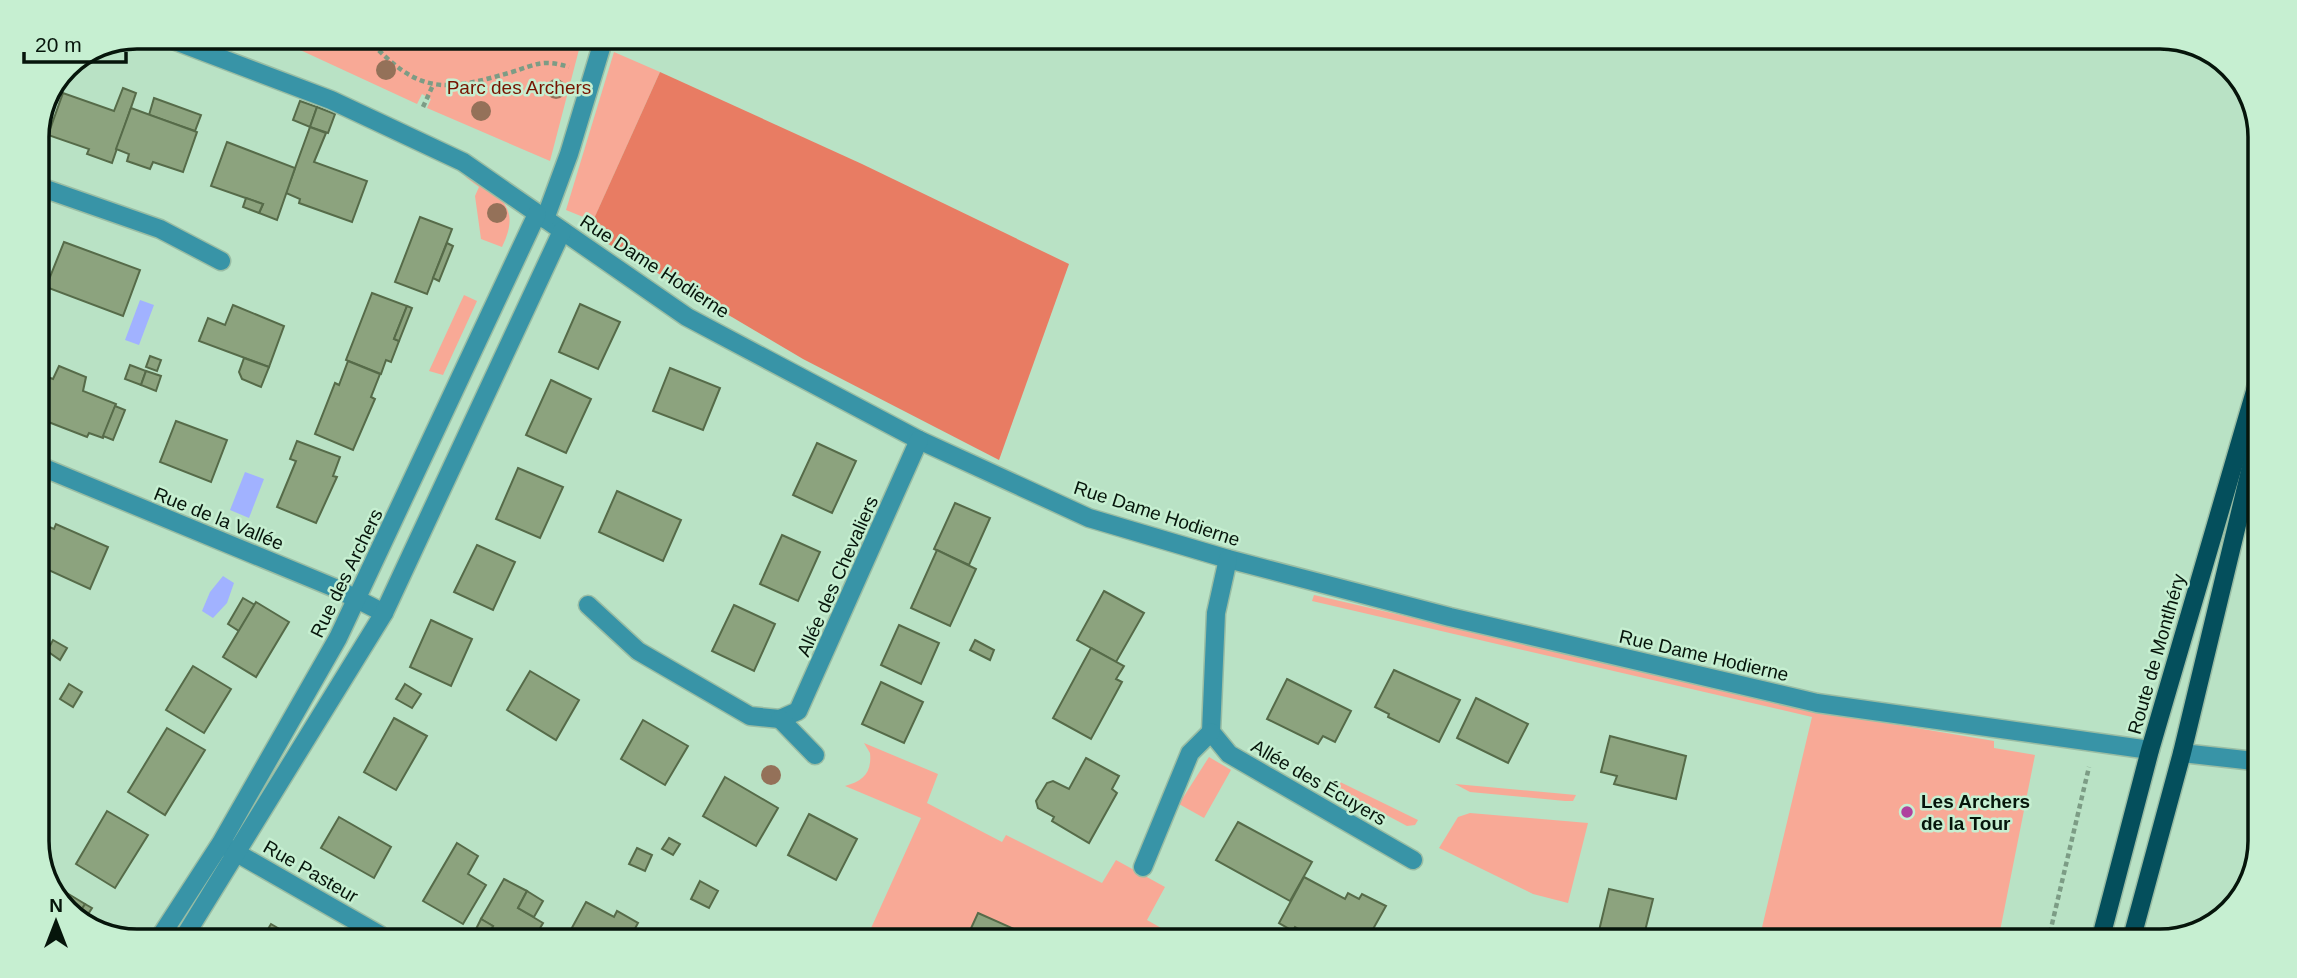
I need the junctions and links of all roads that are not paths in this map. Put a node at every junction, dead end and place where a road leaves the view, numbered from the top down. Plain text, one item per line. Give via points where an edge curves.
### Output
1 (197, 49) edge
2 (601, 49) edge
3 (49, 190) edge
4 (541, 216) junction
5 (562, 231) junction
6 (220, 261) dead end
7 (2248, 415) edge
8 (919, 440) junction
9 (49, 470) edge
10 (2248, 479) edge
11 (1228, 559) junction
12 (358, 599) junction
13 (588, 605) dead end
14 (384, 613) junction
15 (780, 719) junction
16 (1211, 732) junction
17 (2150, 750) junction
18 (2182, 753) junction
19 (815, 755) dead end
20 (2248, 760) edge
21 (220, 843) junction
22 (237, 853) junction
23 (1413, 860) dead end
24 (1143, 867) dead end
25 (165, 929) edge
26 (189, 929) edge
27 (370, 929) edge
28 (2104, 929) edge
29 (2134, 929) edge

1 - 4 street, Rue Dame Hodierne via 331,100 463,162
2 - 4 street, Rue des Archers via 569,154
3 - 6 street via 160,229
4 - 5 street, Rue Dame Hodierne
4 - 12 street, Rue des Archers
5 - 8 street, Rue Dame Hodierne via 687,317
5 - 14 street
7 - 17 main road, Route de Montlhéry
8 - 11 street, Rue Dame Hodierne via 1089,517
8 - 15 street, Allée des Chevaliers via 807,696 798,711
9 - 12 street, Rue de la Vallée
10 - 18 main road
11 - 16 street via 1216,613
11 - 17 street, Rue Dame Hodierne via 1450,617 1817,703
12 - 14 street, Rue de la Vallée
12 - 21 street, Rue des Archers
13 - 15 street via 649,658 750,716
14 - 22 street
15 - 19 street
16 - 23 street, Allée des Écuyers via 1229,754
16 - 24 street via 1190,753
17 - 28 main road, Route de Montlhéry
18 - 20 street
18 - 29 main road
21 - 22 street, Rue Pasteur
21 - 25 street, Rue des Archers
22 - 26 street
22 - 27 street, Rue Pasteur

